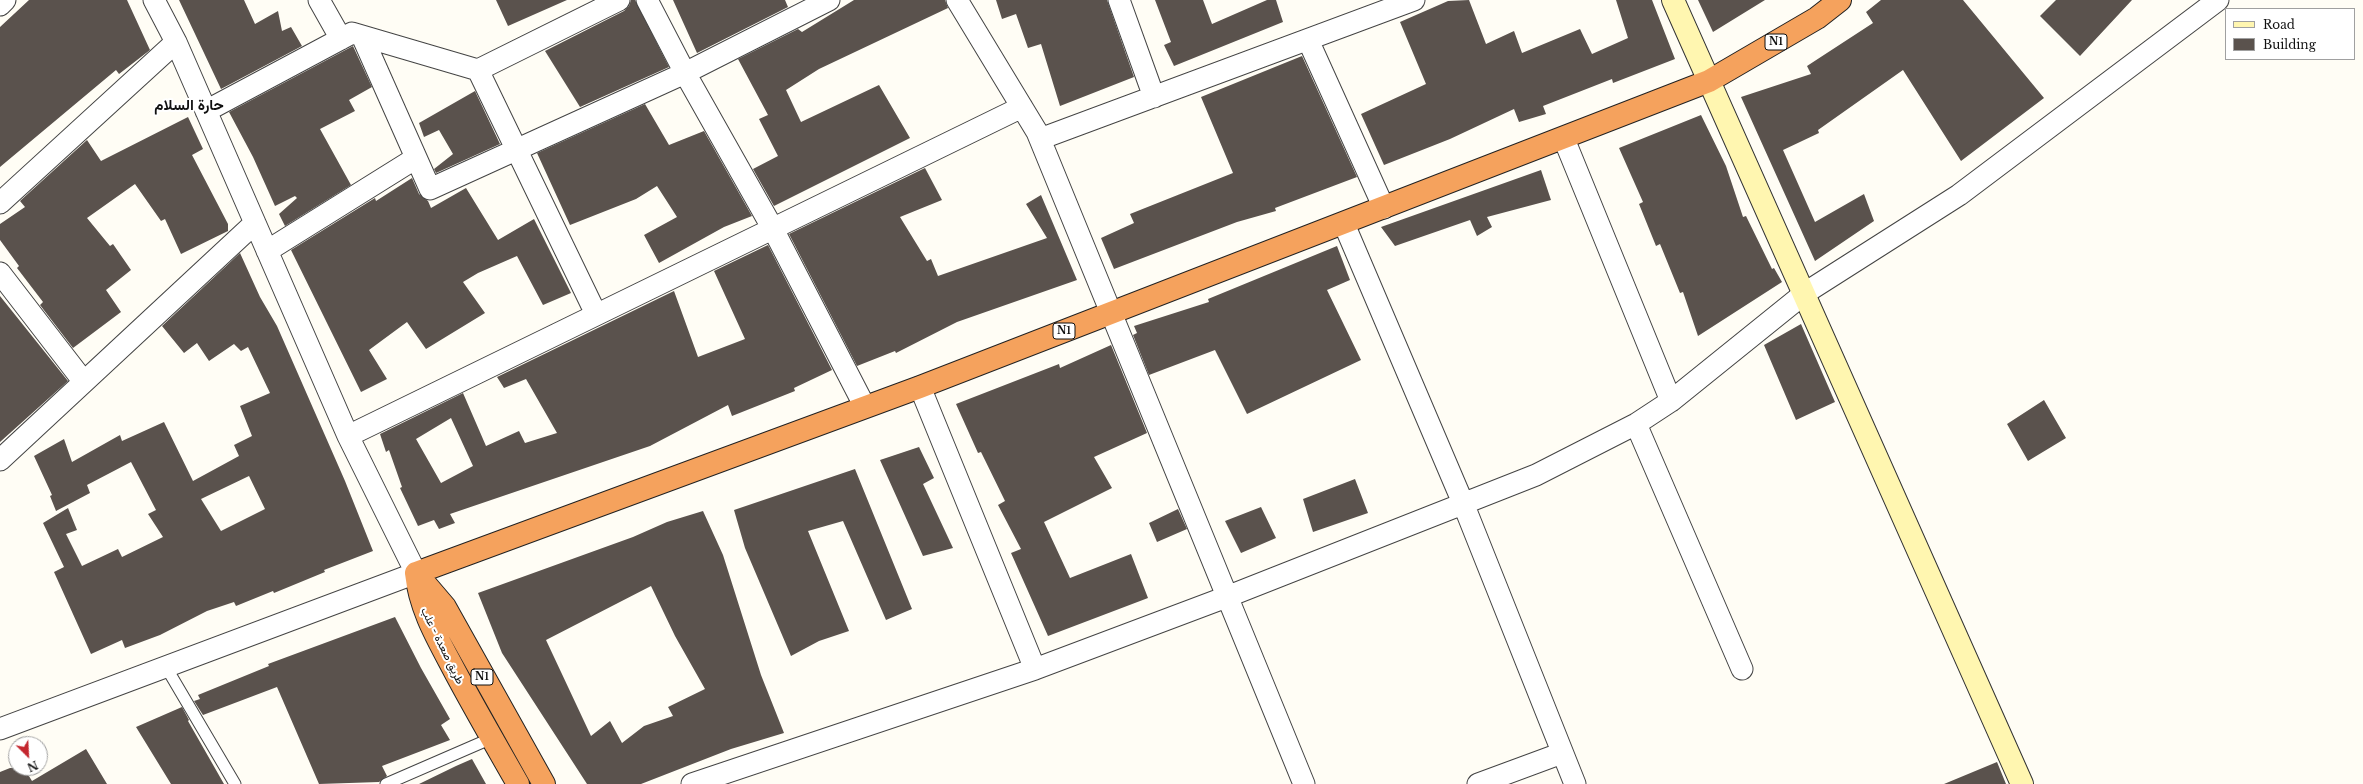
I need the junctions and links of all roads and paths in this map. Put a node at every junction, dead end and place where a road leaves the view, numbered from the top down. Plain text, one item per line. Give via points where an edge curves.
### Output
1 (5, 0) edge
2 (154, 0) edge
3 (318, 0) edge
4 (619, 0) edge
5 (646, 0) edge
6 (829, 0) edge
7 (957, 0) edge
8 (1119, 0) edge
9 (1414, 0) edge
10 (1673, 0) edge
11 (1840, 0) edge
12 (2218, 0) edge
13 (0, 5) edge
14 (362, 36) junction
15 (341, 39) junction
16 (1308, 40) junction
17 (176, 42) junction
18 (478, 70) junction
19 (685, 73) junction
20 (1709, 81) junction
21 (1154, 97) junction
22 (1022, 107) junction
23 (206, 111) junction
24 (1040, 139) junction
25 (1564, 139) junction
26 (517, 150) junction
27 (416, 158) junction
28 (0, 203) edge
29 (1384, 208) junction
30 (255, 223) junction
31 (1344, 224) junction
32 (773, 229) junction
33 (267, 252) junction
34 (0, 273) edge
35 (1805, 293) junction
36 (596, 314) junction
37 (1110, 314) junction
38 (84, 382) junction
39 (920, 387) junction
40 (1671, 401) junction
41 (865, 407) junction
42 (1636, 424) junction
43 (348, 436) junction
44 (0, 460) edge
45 (1463, 503) junction
46 (416, 573) junction
47 (1229, 596) junction
48 (166, 667) junction
49 (1035, 669) junction
50 (1742, 669) dead end
51 (0, 729) edge
52 (492, 738) junction
53 (1562, 753) junction
54 (235, 784) edge
55 (386, 784) edge
56 (518, 784) edge
57 (544, 784) edge
58 (692, 784) edge
59 (1304, 784) edge
60 (1478, 784) edge
61 (1575, 784) edge
62 (2022, 784) edge

1 - 13 street
2 - 17 street
3 - 15 street
4 - 18 street
5 - 19 street
6 - 19 street
7 - 22 street
8 - 21 street
9 - 16 street
10 - 20 street
11 - 20 highway, N1 via 1817,18
12 - 35 street via 1959,195
14 - 15 street via 352,33
14 - 18 street
14 - 27 street
15 - 23 street
16 - 21 street
16 - 29 street
17 - 23 street
17 - 28 street
18 - 26 street
19 - 26 street
19 - 32 street
20 - 25 highway, N1
20 - 35 street
21 - 24 street
22 - 24 street
22 - 32 street
23 - 30 street
24 - 37 street
25 - 29 highway, N1
25 - 40 street
26 - 27 street via 430,189
26 - 36 street
27 - 33 street
29 - 31 highway, N1
30 - 33 street
30 - 38 street
31 - 37 highway, N1
31 - 45 street
32 - 36 street
32 - 41 street
33 - 43 street
34 - 38 street
35 - 40 street
35 - 62 street
36 - 43 street
37 - 39 highway, N1
37 - 47 street
38 - 44 street
39 - 41 highway, N1
39 - 49 street
40 - 42 street
41 - 46 highway, N1
42 - 45 street via 1536,474
42 - 50 street
43 - 46 street
45 - 47 street
45 - 53 street
46 - 48 street
46 - 52 highway, طريق صعدة - علب / N1 via 418,595 425,615
46 - 57 highway, طريق صعدة - علب / N1 via 445,607
47 - 49 street
47 - 59 street
48 - 51 street
48 - 54 lane
49 - 58 street
52 - 55 lane
52 - 56 highway, طريق صعدة - علب / N1
53 - 60 street
53 - 61 street

